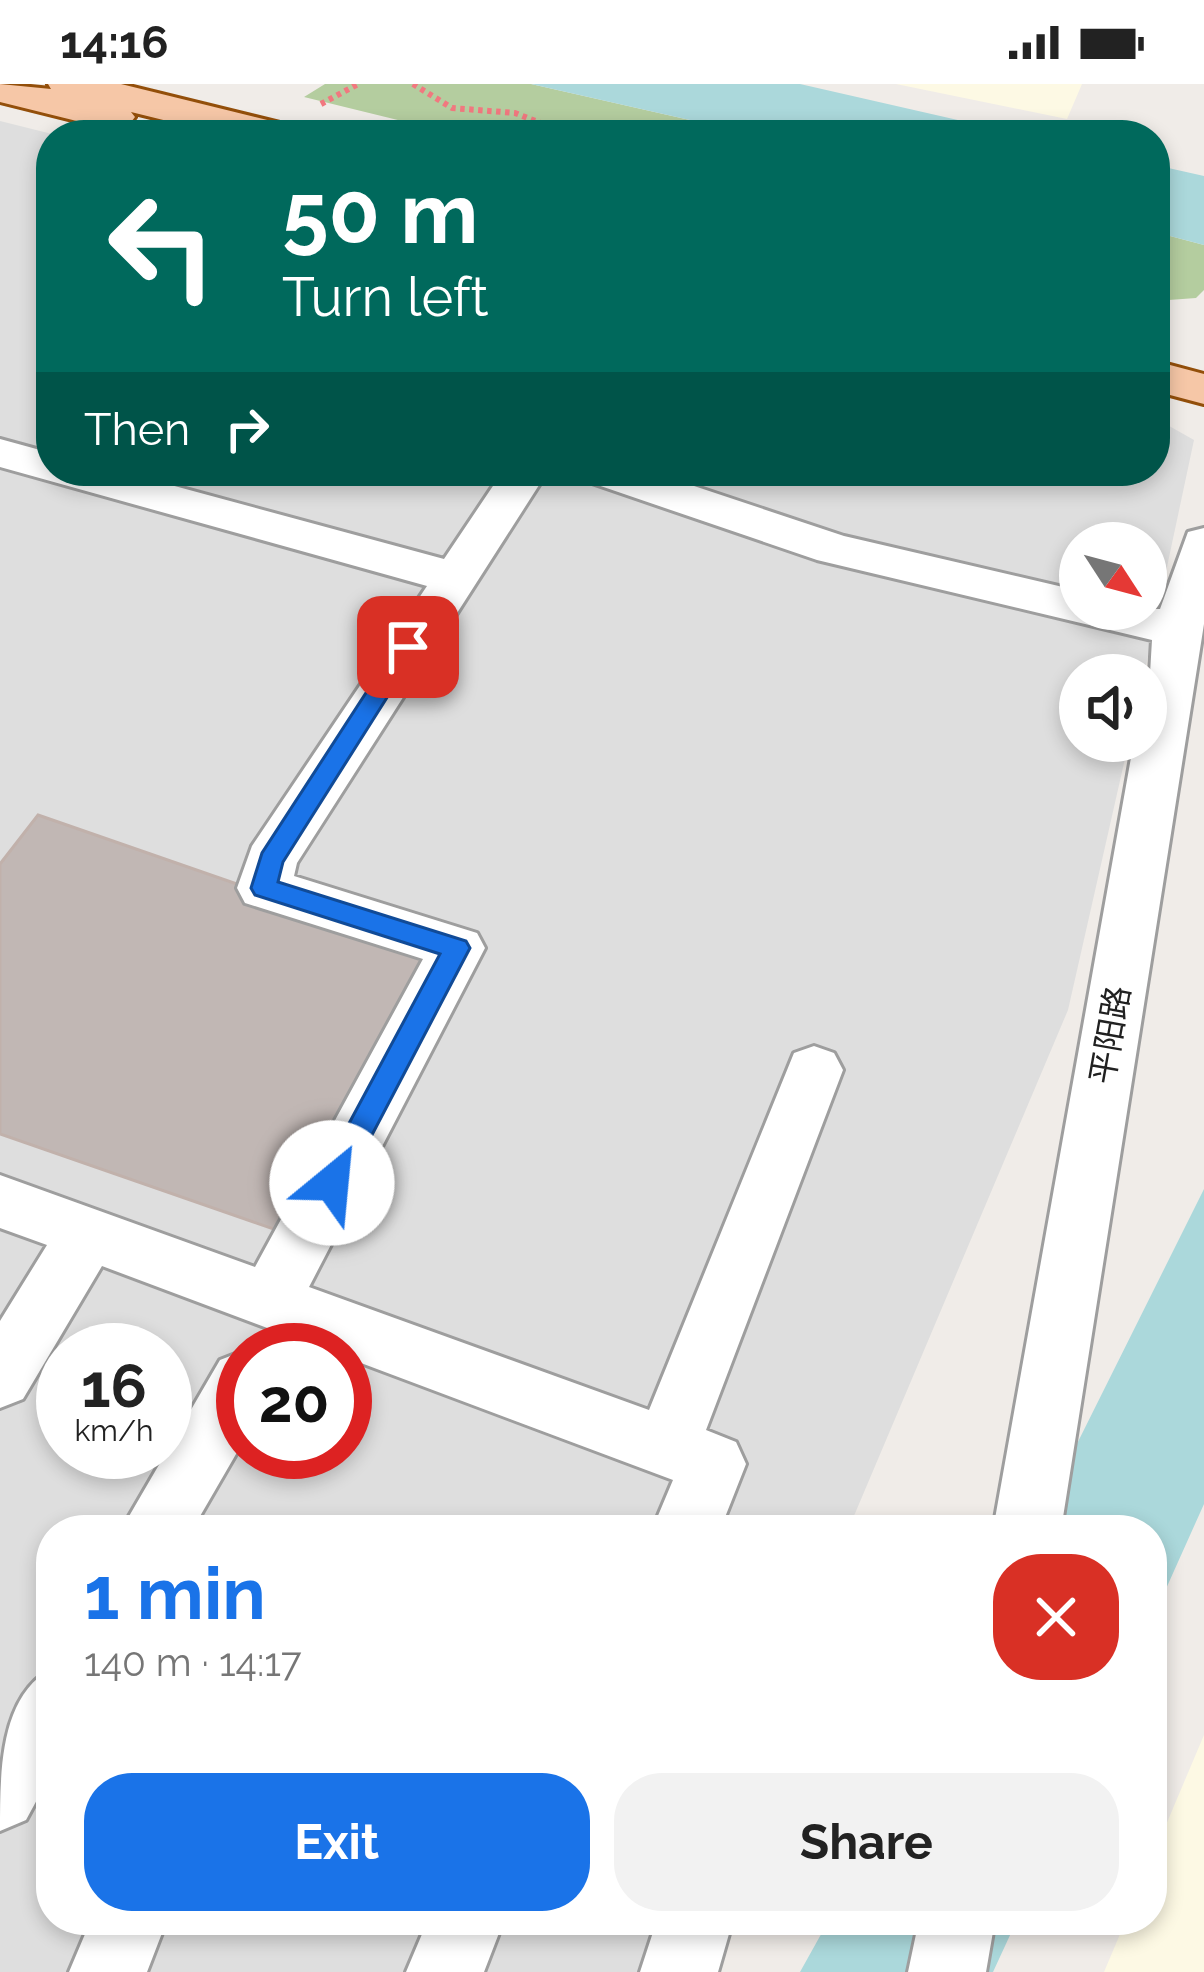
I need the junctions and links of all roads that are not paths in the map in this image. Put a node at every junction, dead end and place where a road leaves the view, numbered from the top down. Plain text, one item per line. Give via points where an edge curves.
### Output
1 (69, 84) edge
2 (0, 89) edge
3 (125, 120) edge
4 (217, 120) edge
5 (1170, 354) edge
6 (1204, 362) edge
7 (1170, 380) edge
8 (1204, 388) edge
9 (0, 453) edge
10 (36, 463) edge
11 (120, 486) edge
12 (516, 486) edge
13 (646, 486) edge
14 (1204, 543) edge
15 (453, 577) junction
16 (1059, 602) edge
17 (1167, 627) edge
18 (1178, 630) junction
19 (814, 1070) dead end
20 (0, 1202) edge
21 (88, 1234) junction
22 (273, 1319) edge
23 (0, 1378) edge
24 (216, 1427) edge
25 (668, 1447) junction
26 (164, 1515) edge
27 (692, 1515) edge
28 (1030, 1515) edge
29 (123, 1935) edge
30 (460, 1935) edge
31 (690, 1935) edge
32 (954, 1935) edge
33 (108, 1972) edge
34 (445, 1972) edge
35 (679, 1972) edge
36 (947, 1972) edge

1 - 4 main road
2 - 3 main road
5 - 6 main road
7 - 8 main road
9 - 10 street
11 - 15 street
12 - 15 street
13 - 16 street via 834,550
14 - 18 street, 平阳路
15 - 22 street via 267,874 264,888 457,948
17 - 18 street
18 - 28 street, 平阳路
19 - 25 street
20 - 21 street
21 - 22 street
21 - 23 street
22 - 25 street
24 - 26 street
25 - 27 street via 712,1464
29 - 33 street
30 - 34 street
31 - 35 street
32 - 36 street

